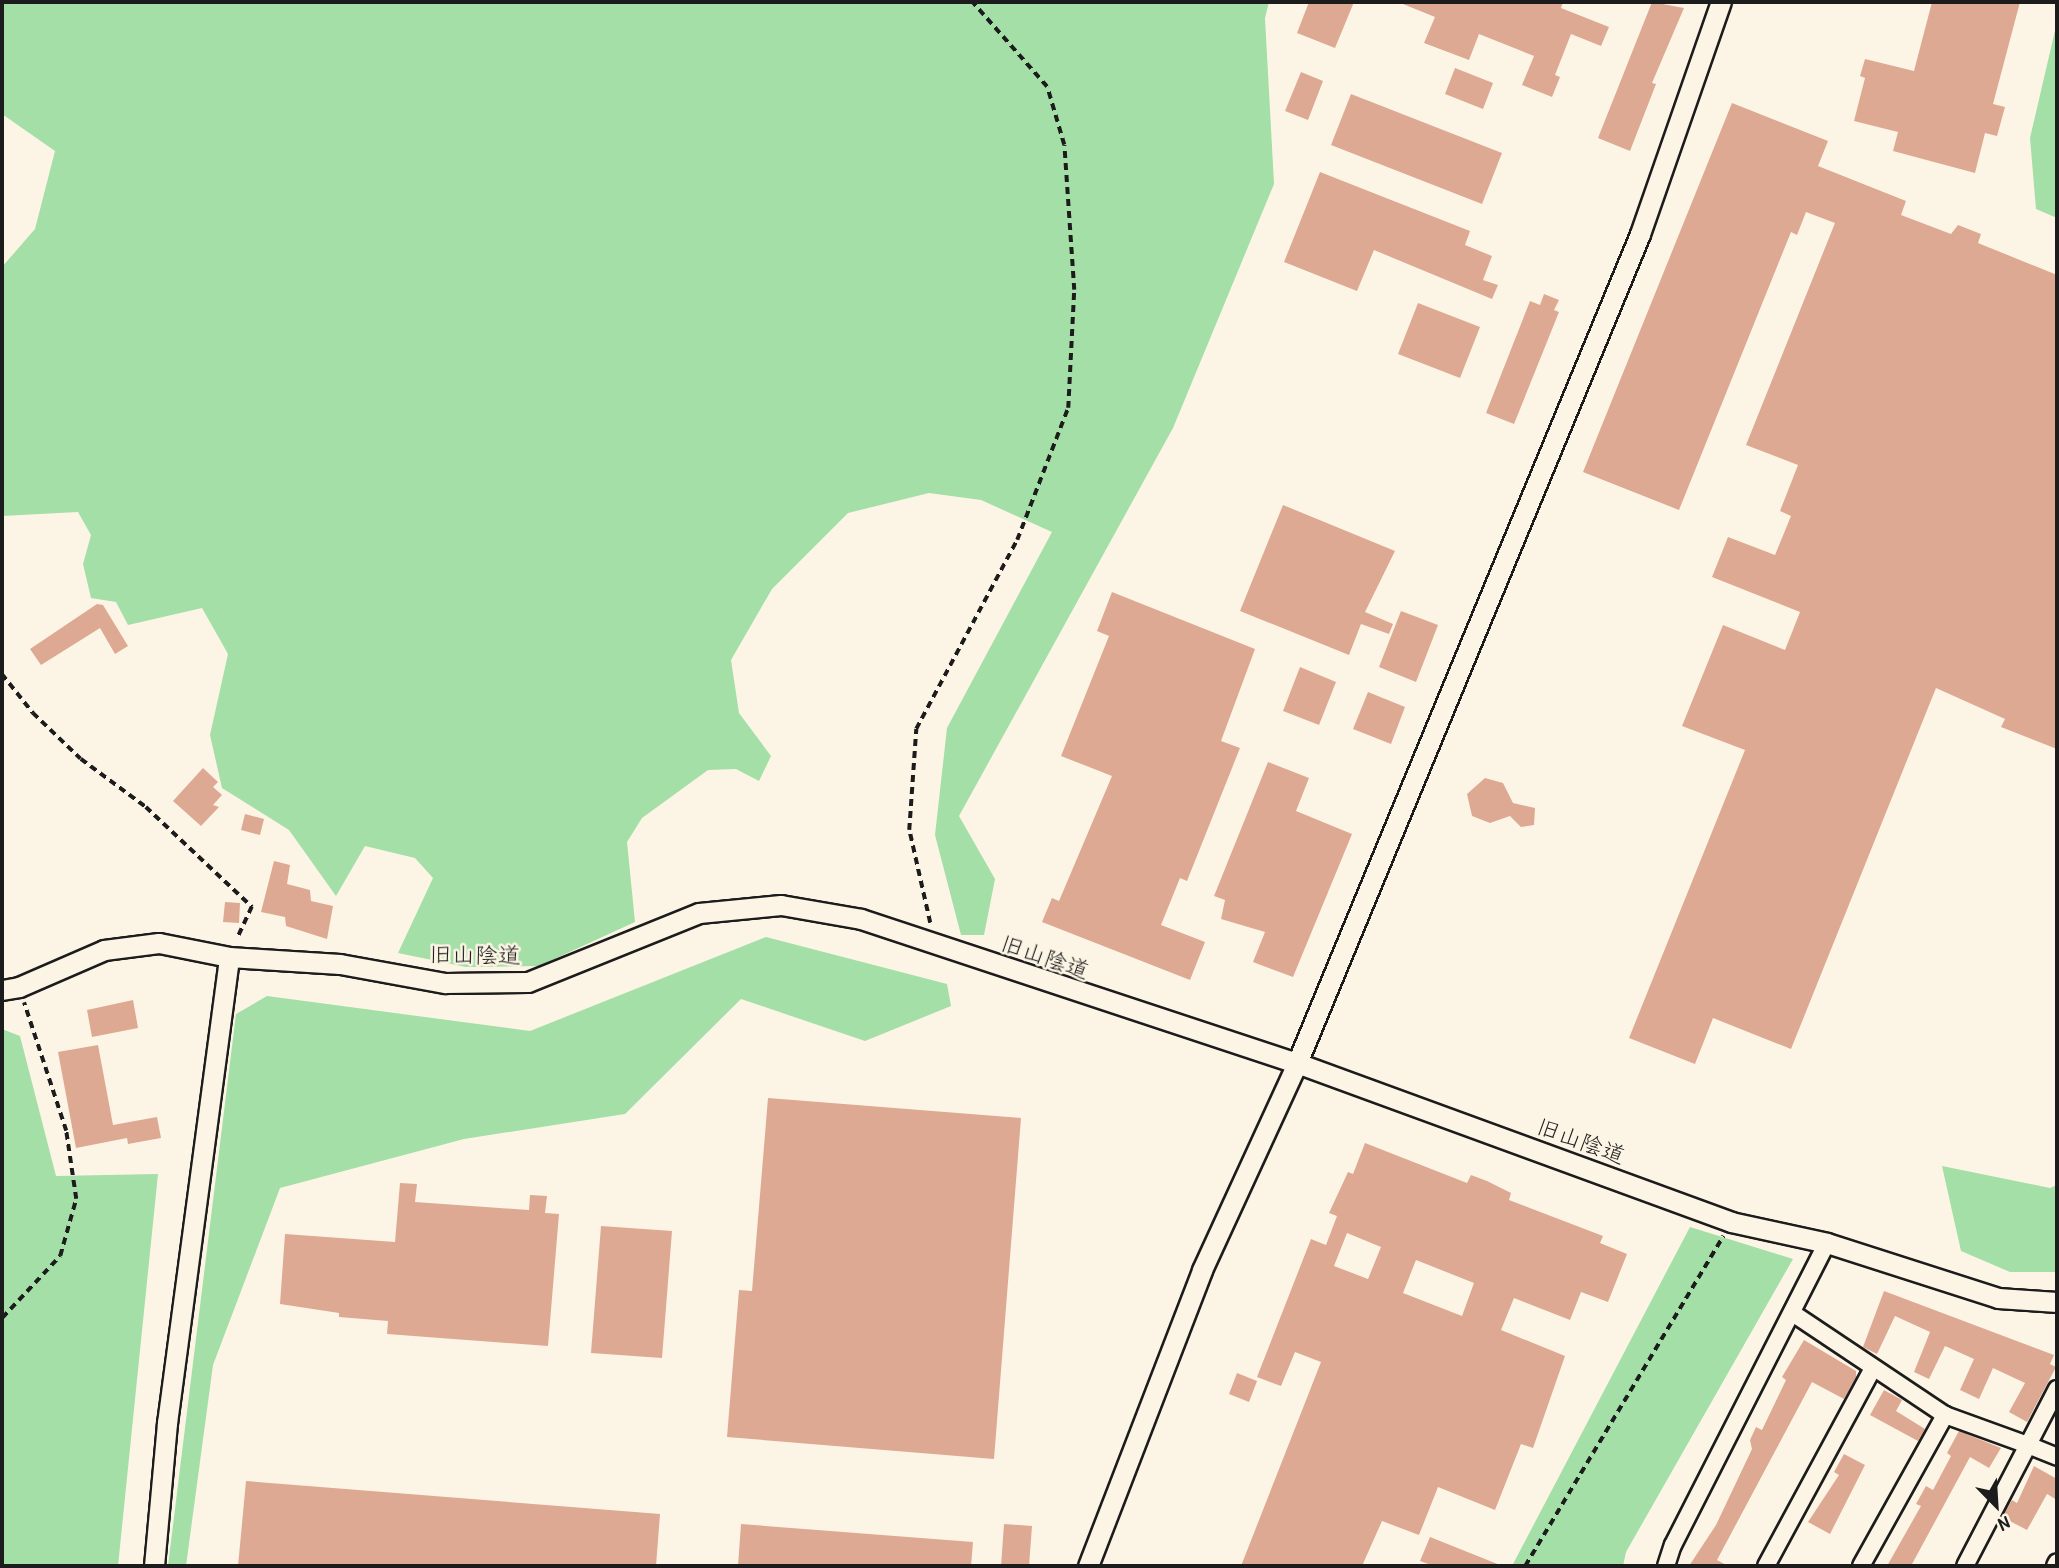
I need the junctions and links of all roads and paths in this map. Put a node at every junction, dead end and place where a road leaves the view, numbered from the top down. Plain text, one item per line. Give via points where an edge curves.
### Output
1 (972, 2) edge
2 (1721, 2) edge
3 (2, 674) edge
4 (934, 945) junction
5 (229, 957) junction
6 (10, 988) edge
7 (1297, 1063) junction
8 (1731, 1222) junction
9 (1827, 1243) junction
10 (2057, 1302) edge
11 (1794, 1314) junction
12 (2, 1318) edge
13 (1872, 1370) junction
14 (2057, 1389) edge
15 (1945, 1415) junction
16 (2028, 1445) junction
17 (2057, 1457) edge
18 (2057, 1562) edge
19 (155, 1566) edge
20 (1088, 1566) edge
21 (1525, 1566) edge
22 (1666, 1566) edge
23 (1766, 1566) edge
24 (1861, 1566) edge
25 (1965, 1566) edge
26 (2055, 1566) edge

1 - 4 path via 1047,87 1064,145 1073,303 1068,408 1017,540 916,729 909,830
2 - 7 street via 1640,234
3 - 5 path via 33,713 82,760 146,807 252,907
4 - 5 street, 旧山陰道 via 861,919 781,905 699,913 528,982 445,983 340,964
4 - 7 street, 旧山陰道
5 - 6 street, 旧山陰道 via 159,943 104,950
5 - 19 street via 167,1423
6 - 12 path via 66,1131 76,1199 60,1256
7 - 8 street, 旧山陰道
7 - 20 street via 1202,1270
8 - 9 street, 旧山陰道
8 - 21 path
9 - 10 street, 旧山陰道 via 1998,1298
9 - 11 street
11 - 13 street
11 - 22 street
13 - 15 street
13 - 23 street
14 - 16 street
15 - 16 street
15 - 24 street
16 - 17 street
16 - 25 street
18 - 26 street

